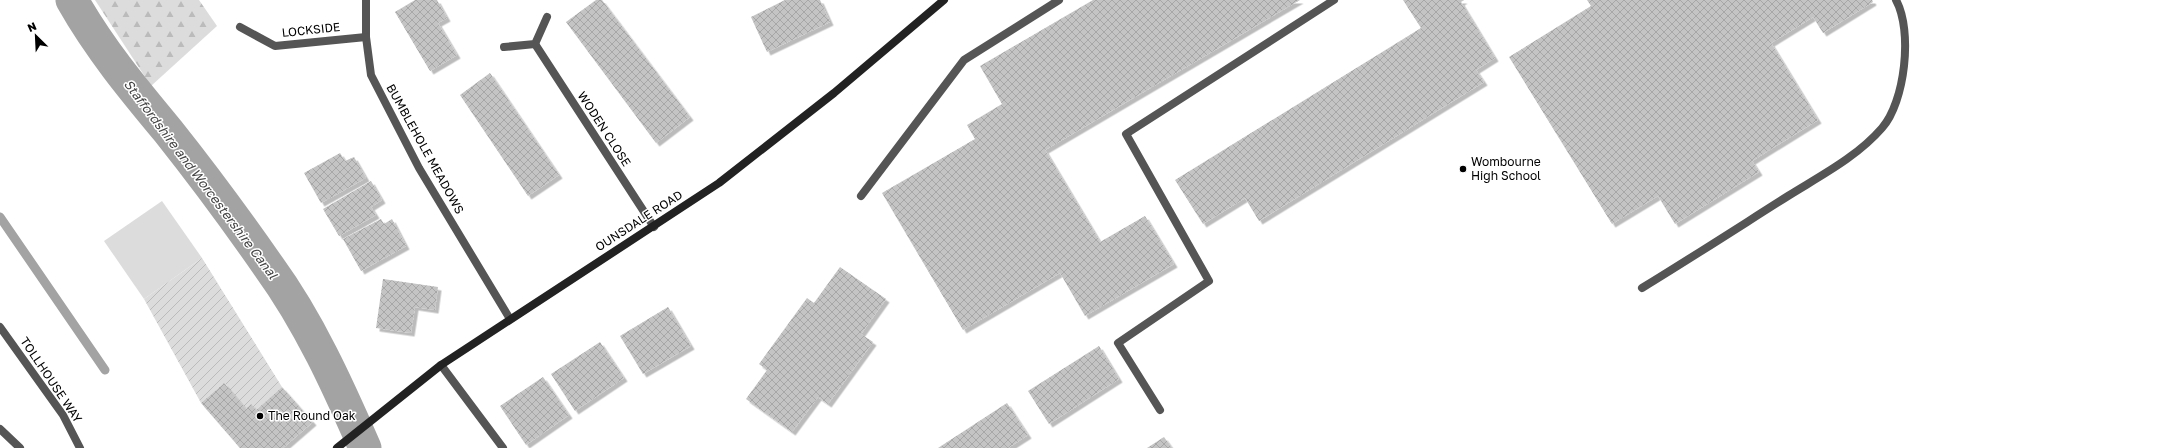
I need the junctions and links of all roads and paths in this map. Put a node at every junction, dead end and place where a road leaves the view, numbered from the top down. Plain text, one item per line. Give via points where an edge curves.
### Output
1 (366, 0) edge
2 (944, 0) edge
3 (1059, 0) edge
4 (1334, 0) edge
5 (1896, 0) edge
6 (547, 17) dead end
7 (240, 27) dead end
8 (366, 36) junction
9 (535, 44) junction
10 (504, 47) dead end
11 (861, 196) dead end
12 (654, 227) junction
13 (1642, 288) dead end
14 (510, 319) junction
15 (0, 327) edge
16 (441, 365) junction
17 (1160, 410) dead end
18 (0, 429) edge
19 (20, 448) edge
20 (80, 448) edge
21 (337, 448) edge
22 (503, 448) edge

1 - 8 street, BUMBLEHOLE MEADOWS
2 - 12 street, OUNSDALE ROAD via 834,93 719,183
3 - 11 street via 964,60
4 - 17 street via 1126,134 1210,281 1118,343
5 - 13 street via 1902,19 1905,51 1900,88 1883,127 1860,149
6 - 9 street
7 - 8 street, LOCKSIDE via 275,46
8 - 14 street, BUMBLEHOLE MEADOWS via 371,74 419,168
9 - 10 street
9 - 12 street, WODEN CLOSE
12 - 14 street, OUNSDALE ROAD
14 - 16 street, OUNSDALE ROAD
15 - 20 street, TOLLHOUSE WAY via 63,415
16 - 21 street, OUNSDALE ROAD
16 - 22 street
18 - 19 street

